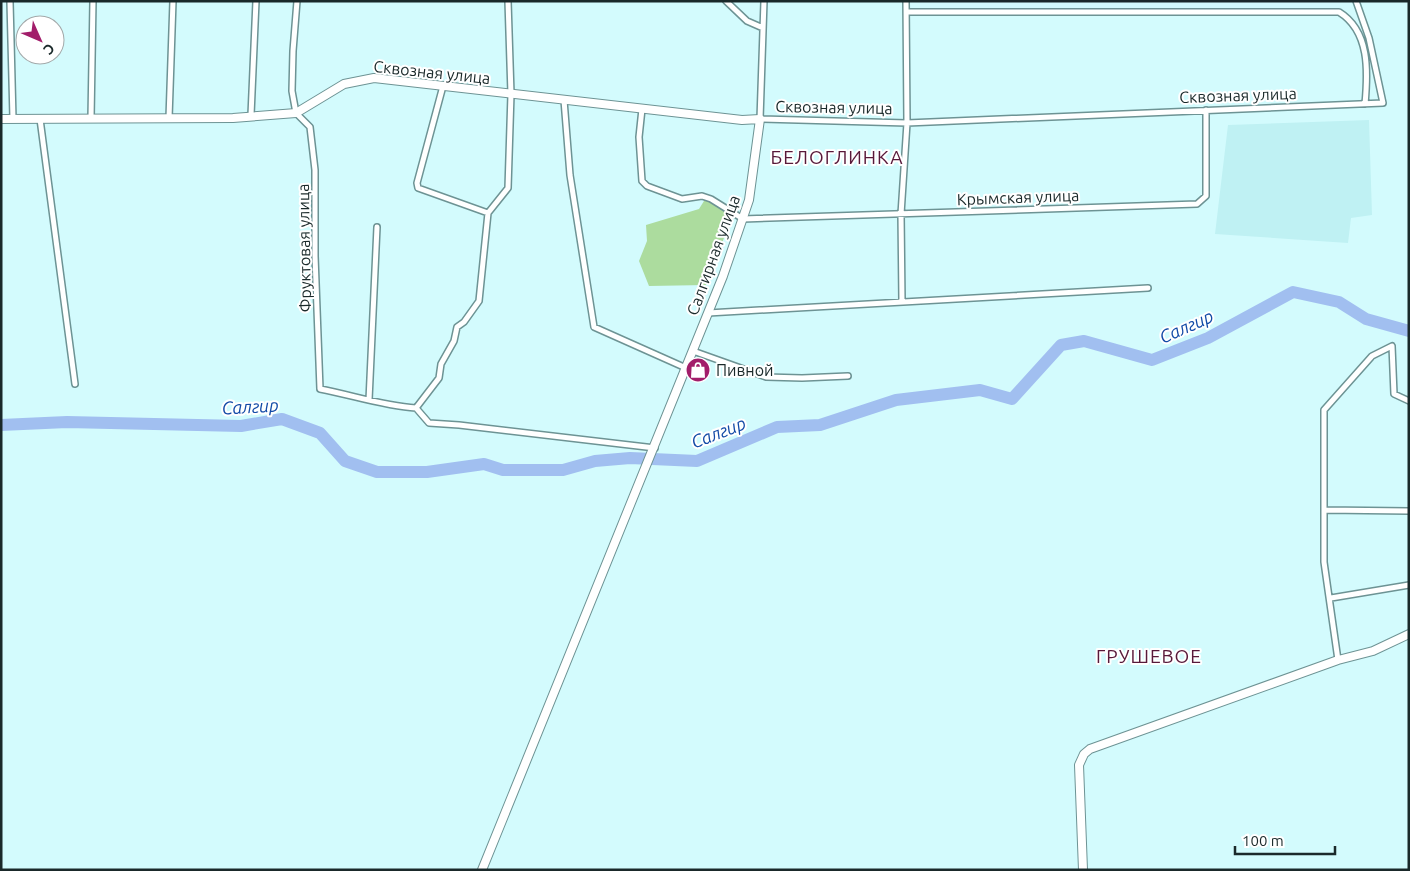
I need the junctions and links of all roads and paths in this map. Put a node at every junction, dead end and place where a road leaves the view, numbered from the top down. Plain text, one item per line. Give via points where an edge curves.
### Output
1 (93, 1) edge
2 (173, 1) edge
3 (256, 1) edge
4 (297, 1) edge
5 (508, 1) edge
6 (726, 1) edge
7 (764, 1) edge
8 (906, 1) edge
9 (1356, 1) edge
10 (10, 2) edge
11 (907, 12) junction
12 (763, 28) junction
13 (443, 86) junction
14 (512, 94) junction
15 (564, 100) junction
16 (1365, 104) junction
17 (642, 108) junction
18 (1206, 110) junction
19 (296, 113) junction
20 (251, 116) junction
21 (40, 118) junction
22 (92, 118) junction
23 (169, 118) junction
24 (1, 119) edge
25 (13, 119) junction
26 (760, 120) junction
27 (908, 123) junction
28 (488, 213) junction
29 (901, 214) junction
30 (743, 219) junction
31 (377, 227) dead end
32 (1148, 288) dead end
33 (902, 301) junction
34 (708, 313) junction
35 (693, 351) junction
36 (686, 368) junction
37 (848, 376) dead end
38 (75, 384) dead end
39 (369, 400) junction
40 (1409, 401) edge
41 (416, 408) junction
42 (654, 449) junction
43 (1324, 510) junction
44 (1409, 511) edge
45 (1409, 585) edge
46 (1331, 598) junction
47 (1409, 634) edge
48 (1338, 660) junction
49 (482, 870) edge
50 (1084, 870) edge

1 - 22 street
2 - 23 street
3 - 20 street
4 - 19 street via 292,90
5 - 14 street
6 - 12 street via 747,21
7 - 12 street, Салгирная улица
8 - 11 street
9 - 16 street, Сквозная улица via 1369,38 1383,103
10 - 25 street
11 - 16 street via 1339,12 1347,16 1361,37 1368,71
11 - 27 street
12 - 26 street, Салгирная улица
13 - 14 main road, Сквозная улица
13 - 19 main road, Сквозная улица via 391,78 359,80 331,90
13 - 28 street via 418,188
14 - 15 main road, Сквозная улица
14 - 28 street via 508,188
15 - 17 main road, Сквозная улица
15 - 36 street via 570,175 594,327
16 - 18 street, Сквозная улица
17 - 26 main road, Сквозная улица
17 - 30 street via 639,137 642,181 647,186 682,199 711,198
18 - 27 street, Сквозная улица
18 - 29 street, Крымская улица via 1206,196 1197,204
19 - 20 main road
19 - 39 street, Фруктовая улица via 310,127 315,170 320,389
20 - 23 main road
21 - 22 main road
21 - 25 main road
21 - 38 street
22 - 23 main road
24 - 25 main road
26 - 27 street, Сквозная улица
26 - 30 main road, Салгирная улица via 749,200
27 - 29 street
28 - 41 street via 479,301 457,327 454,341 441,364 439,378
29 - 30 street, Крымская улица
29 - 33 street
30 - 34 main road, Салгирная улица
31 - 39 street
32 - 33 street
33 - 34 street
34 - 35 main road, Салгирная улица
35 - 36 main road, Салгирная улица
35 - 37 street via 766,377
36 - 42 main road, Салгирная улица
39 - 41 street
40 - 43 street via 1394,394 1392,346 1372,356 1324,410
41 - 42 street via 429,423
42 - 49 main road, Салгирная улица
43 - 44 street
43 - 46 street via 1324,562
45 - 46 street
46 - 48 street
47 - 48 main road via 1373,651
48 - 50 main road via 1097,746 1084,754 1079,765

